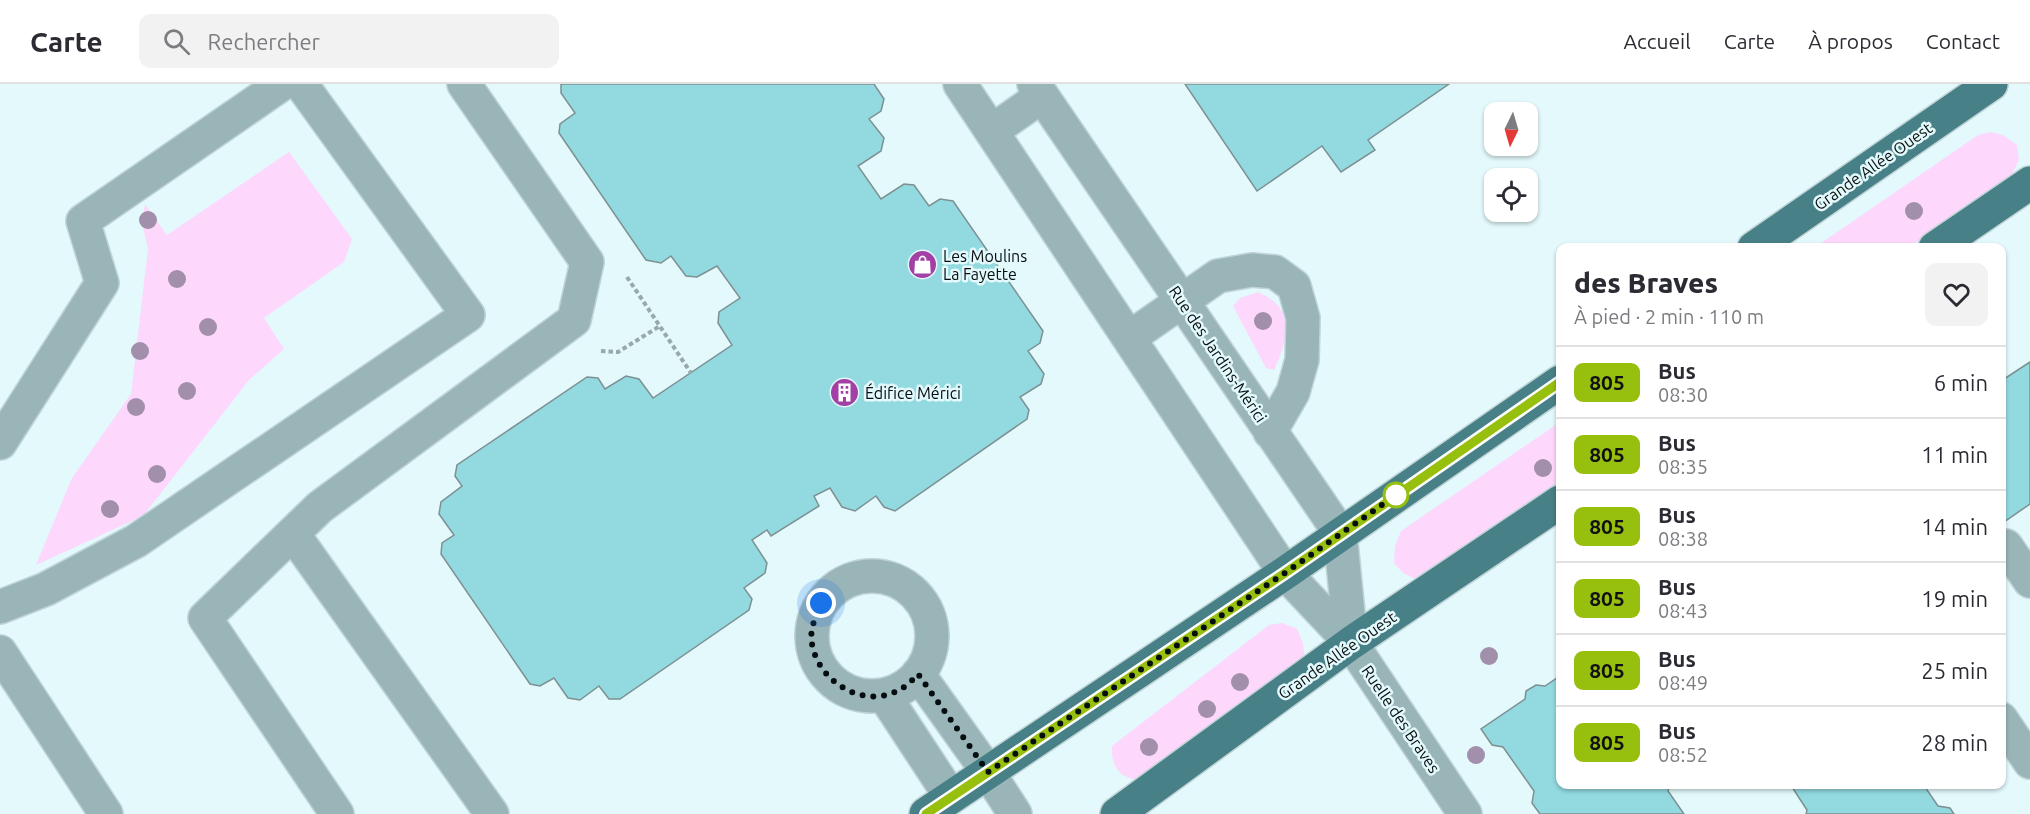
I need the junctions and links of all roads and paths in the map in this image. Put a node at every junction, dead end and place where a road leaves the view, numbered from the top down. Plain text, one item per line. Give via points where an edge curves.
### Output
1 (282, 84) edge
2 (301, 84) edge
3 (464, 84) edge
4 (960, 84) edge
5 (1991, 84) edge
6 (1038, 90) edge
7 (992, 131) junction
8 (2030, 183) edge
9 (1761, 243) edge
10 (1942, 243) edge
11 (627, 276) dead end
12 (1181, 301) junction
13 (660, 326) junction
14 (1129, 338) junction
15 (594, 351) dead end
16 (691, 373) dead end
17 (1556, 385) edge
18 (1270, 432) junction
19 (0, 443) edge
20 (1556, 505) edge
21 (1340, 533) junction
22 (293, 534) junction
23 (2006, 546) dead end
24 (1285, 573) junction
25 (2030, 581) edge
26 (0, 607) edge
27 (1351, 643) junction
28 (0, 652) edge
29 (918, 674) junction
30 (884, 695) junction
31 (2006, 726) edge
32 (2030, 762) edge
33 (988, 772) junction
34 (938, 805) edge
35 (106, 814) edge
36 (336, 814) edge
37 (492, 814) edge
38 (1015, 814) edge
39 (1117, 814) edge
40 (1465, 814) edge

1 - 19 street via 83,221 102,283
2 - 26 street via 468,315 136,541 46,589
3 - 22 street via 586,262 574,320 320,507
4 - 7 street
5 - 9 main road, Grande Allée Ouest
6 - 7 street
6 - 12 street, Rue des Jardins-Mérici
7 - 14 street
8 - 10 main road
11 - 13 path
12 - 14 street
12 - 18 street, Rue des Jardins-Mérici
12 - 18 street via 1218,276 1252,270 1275,272 1294,286 1303,318 1302,360 1293,392
13 - 15 path via 618,352
13 - 16 path
14 - 24 street
17 - 21 main road
18 - 21 street, Rue des Jardins-Mérici
20 - 27 main road, Grande Allée Ouest
21 - 24 main road
21 - 27 street, Rue des Jardins-Mérici
22 - 36 street via 205,618
22 - 37 street
23 - 25 street
24 - 27 street, Ruelle des Braves
24 - 33 main road
27 - 39 main road, Grande Allée Ouest
27 - 40 street, Ruelle des Braves
28 - 35 street
29 - 30 street via 904,688
29 - 30 street via 928,657 932,638 921,602 890,579 851,580 834,589 821,603 813,622 811,642 817,661 828,679 845,690 865,696
29 - 33 street
30 - 34 street
31 - 32 street
33 - 34 main road
33 - 38 street

